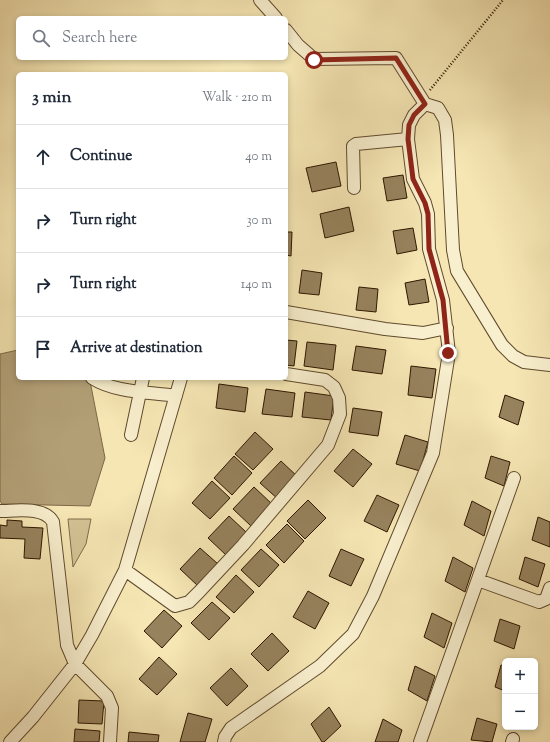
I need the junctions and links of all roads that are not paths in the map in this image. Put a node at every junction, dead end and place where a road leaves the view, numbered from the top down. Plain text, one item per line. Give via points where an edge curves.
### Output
1 (260, 0) edge
2 (274, 16) edge
3 (288, 32) edge
4 (425, 104) junction
5 (408, 139) junction
6 (354, 188) dead end
7 (288, 312) edge
8 (447, 328) junction
9 (550, 365) edge
10 (288, 374) edge
11 (95, 380) edge
12 (143, 380) edge
13 (180, 380) edge
14 (140, 391) junction
15 (176, 396) junction
16 (131, 436) dead end
17 (514, 478) dead end
18 (0, 511) edge
19 (125, 570) junction
20 (478, 580) junction
21 (550, 588) edge
22 (75, 664) junction
23 (10, 742) edge
24 (110, 742) edge
25 (224, 742) edge
26 (420, 742) edge

1 - 2 street
3 - 4 street via 314,60 396,58
4 - 5 street via 414,115 409,125
4 - 9 street via 438,108 445,120 453,250 457,271 502,344 513,356 524,362
5 - 6 street via 353,146
5 - 8 street via 413,179 428,214 429,249 443,300
7 - 8 street via 423,334
8 - 25 street via 448,353 433,453 373,596 353,634 320,666 231,728
10 - 19 street via 325,380 334,387 339,398 340,414 333,433 319,457 244,545 189,602 175,606
11 - 14 street
12 - 14 street
13 - 15 street
14 - 15 street
14 - 16 street
15 - 19 street
17 - 20 street
18 - 22 street via 42,512 50,516 53,522 67,645
19 - 22 street
20 - 21 street via 540,602 546,599
20 - 26 street
22 - 23 street
22 - 24 street via 106,696 112,708

